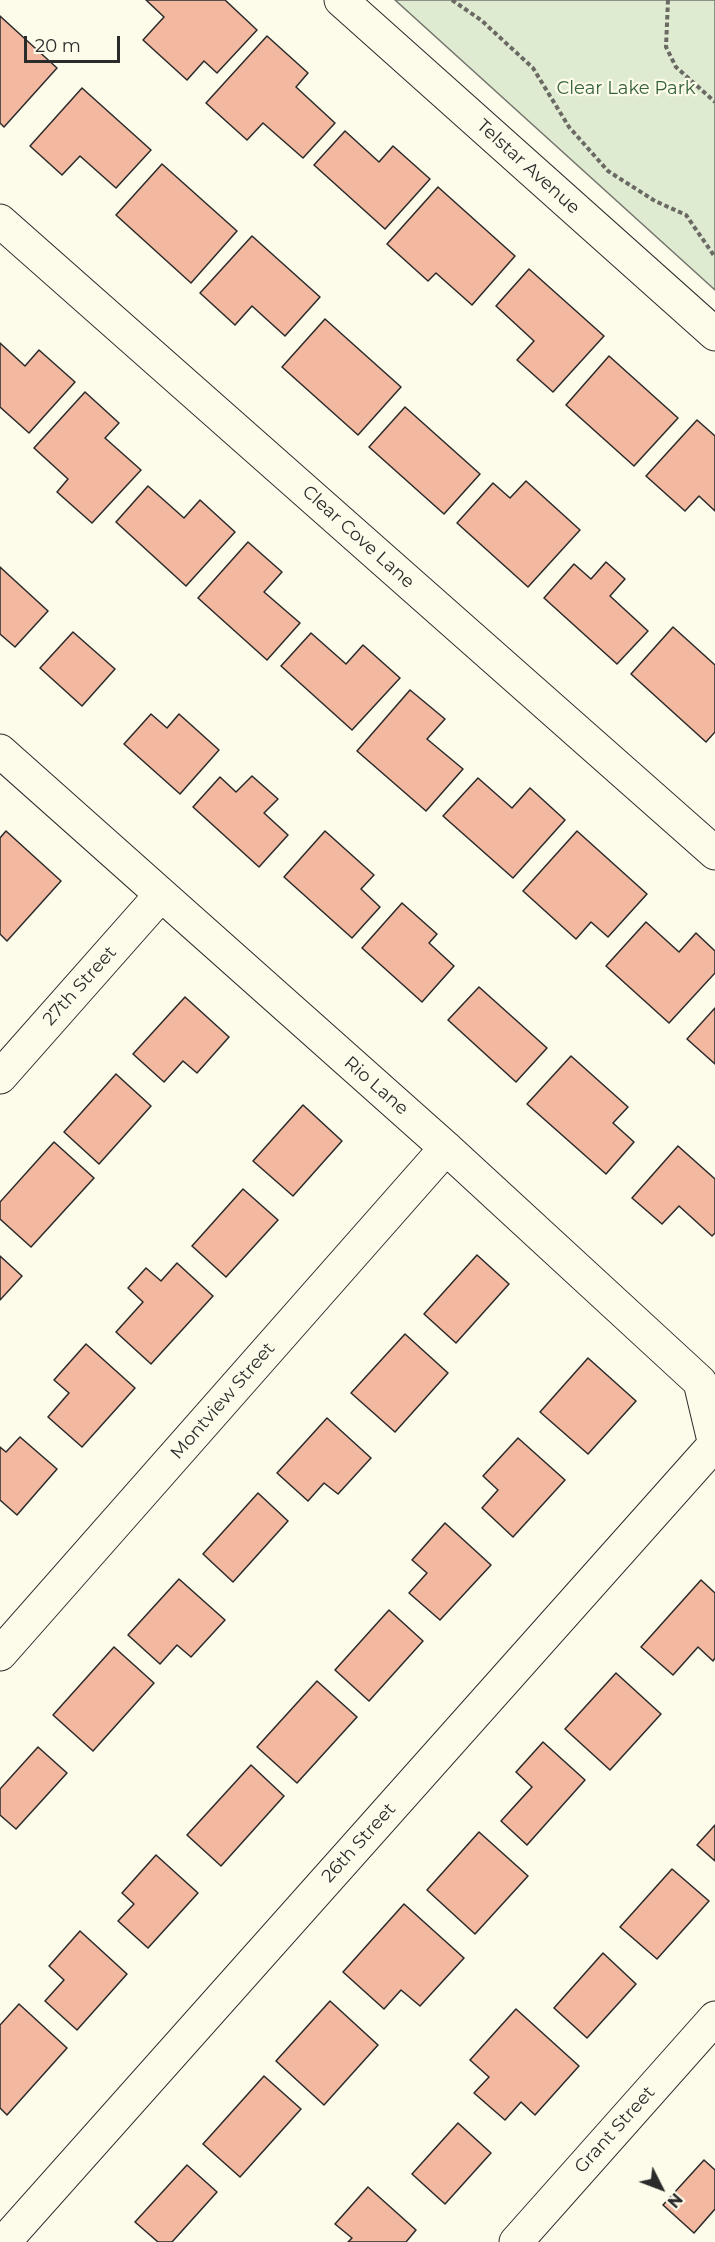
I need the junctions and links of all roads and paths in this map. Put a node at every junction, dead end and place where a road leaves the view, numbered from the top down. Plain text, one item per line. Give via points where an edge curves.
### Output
1 (341, 0) edge
2 (452, 0) edge
3 (668, 0) edge
4 (715, 102) edge
5 (0, 221) edge
6 (715, 257) edge
7 (715, 334) edge
8 (0, 752) edge
9 (715, 853) edge
10 (160, 896) junction
11 (0, 1077) edge
12 (446, 1148) junction
13 (715, 1444) edge
14 (0, 1654) edge
15 (715, 2018) edge
16 (4, 2242) edge
17 (516, 2242) edge

1 - 7 street, Telstar Avenue
2 - 6 path via 481,20 533,68 569,127 608,171 655,201 686,215
3 - 4 path via 666,47 676,67
5 - 9 street, Clear Cove Lane
8 - 10 street, Rio Lane
10 - 11 street, 27th Street
10 - 12 street, Rio Lane
12 - 13 street, Rio Lane via 700,1382
12 - 14 street, Montview Street
13 - 16 street, 26th Street
15 - 17 street, Grant Street

